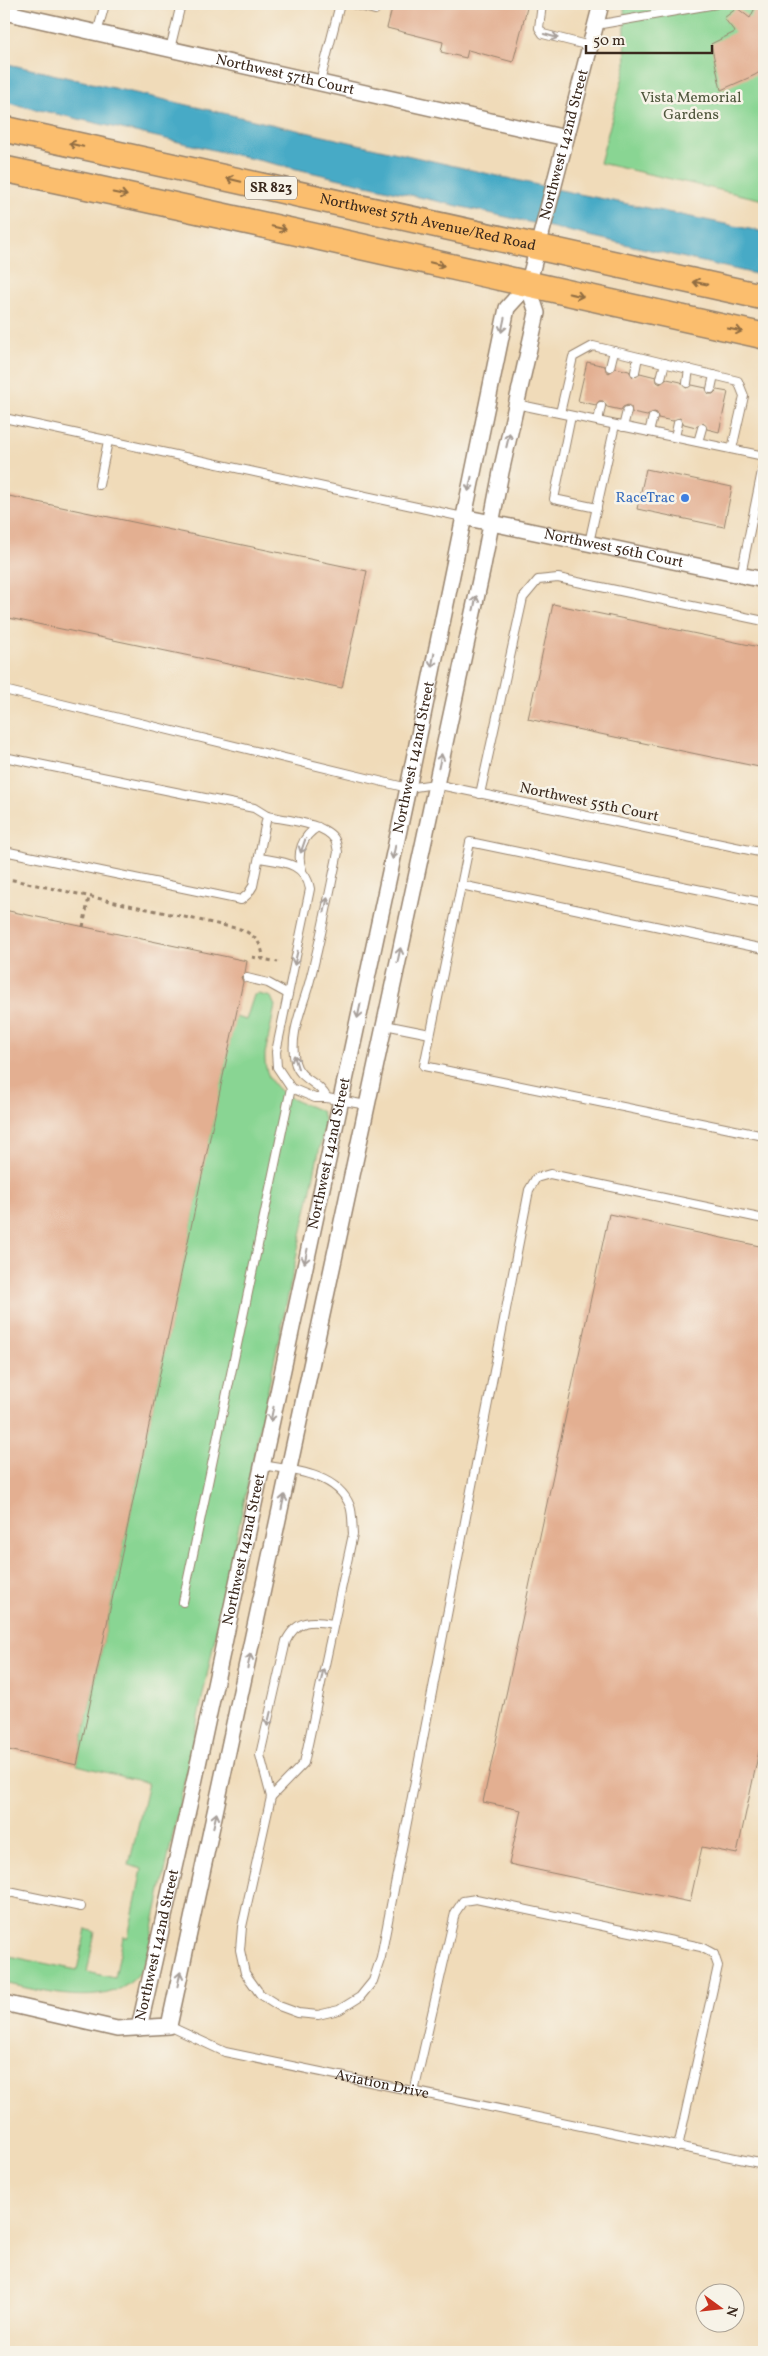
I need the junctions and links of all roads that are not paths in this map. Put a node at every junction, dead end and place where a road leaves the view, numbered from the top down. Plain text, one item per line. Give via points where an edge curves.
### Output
1 (105, 4) edge
2 (181, 4) edge
3 (340, 4) edge
4 (352, 4) edge
5 (542, 4) edge
6 (601, 4) edge
7 (716, 4) edge
8 (376, 10) dead end
9 (4, 12) edge
10 (596, 26) junction
11 (97, 33) junction
12 (590, 46) junction
13 (170, 49) junction
14 (320, 82) junction
15 (4, 129) edge
16 (566, 138) junction
17 (4, 169) edge
18 (540, 240) junction
19 (528, 285) junction
20 (764, 298) edge
21 (764, 336) edge
22 (614, 351) junction
23 (638, 357) junction
24 (665, 363) junction
25 (610, 367) dead end
26 (689, 369) junction
27 (635, 372) dead end
28 (714, 375) junction
29 (661, 378) dead end
30 (687, 384) dead end
31 (711, 389) dead end
32 (516, 404) junction
33 (601, 406) dead end
34 (627, 412) dead end
35 (560, 413) junction
36 (571, 416) junction
37 (653, 417) dead end
38 (4, 418) edge
39 (598, 421) junction
40 (678, 423) dead end
41 (615, 425) junction
42 (623, 427) junction
43 (702, 428) dead end
44 (649, 432) junction
45 (675, 437) junction
46 (108, 441) junction
47 (698, 442) junction
48 (732, 449) junction
49 (764, 456) edge
50 (764, 461) edge
51 (99, 485) dead end
52 (597, 508) junction
53 (463, 517) junction
54 (491, 522) junction
55 (589, 543) junction
56 (741, 575) junction
57 (764, 580) edge
58 (764, 621) edge
59 (4, 690) edge
60 (4, 757) edge
61 (435, 784) junction
62 (408, 788) junction
63 (480, 794) junction
64 (267, 816) junction
65 (318, 827) junction
66 (4, 851) edge
67 (764, 854) edge
68 (259, 858) junction
69 (302, 870) junction
70 (462, 885) junction
71 (764, 903) edge
72 (764, 949) edge
73 (247, 978) dead end
74 (288, 994) junction
75 (385, 1025) junction
76 (430, 1034) junction
77 (291, 1088) junction
78 (333, 1098) junction
79 (367, 1105) junction
80 (764, 1136) edge
81 (764, 1219) edge
82 (262, 1465) junction
83 (290, 1470) junction
84 (183, 1602) dead end
85 (333, 1624) junction
86 (271, 1797) junction
87 (4, 1891) edge
88 (81, 1908) dead end
89 (4, 2004) edge
90 (169, 2026) junction
91 (139, 2028) junction
92 (414, 2092) junction
93 (678, 2147) junction
94 (764, 2164) edge

1 - 11 lane
2 - 13 lane
3 - 14 lane
4 - 8 lane
5 -> 12 lane via 539,28 543,34
6 - 10 street, Northwest 142nd Street
7 - 10 lane
9 - 11 street, Northwest 57th Court
10 - 12 street, Northwest 142nd Street
11 - 13 street, Northwest 57th Court
12 - 16 street, Northwest 142nd Street
13 - 14 street, Northwest 57th Court
14 - 16 street, Northwest 57th Court
18 -> 15 main road, Northwest 57th Avenue/Red Road / SR 823
16 - 18 street, Northwest 142nd Street
17 -> 19 main road, SR 823 via 210,212
18 - 19 street, Northwest 142nd Street
20 -> 18 main road, Northwest 57th Avenue/Red Road / SR 823
19 -> 21 main road, SR 823
19 - 32 street, Northwest 142nd Street via 537,313
19 -> 53 street, Northwest 142nd Street via 507,308
22 - 23 lane
22 - 25 lane
22 - 35 lane via 593,346 573,357
23 - 24 lane
23 - 27 lane
24 - 26 lane
24 - 29 lane
26 - 28 lane
26 - 30 lane
28 - 31 lane
28 - 48 lane via 738,381 744,396
32 - 35 lane
54 -> 32 street, Northwest 142nd Street
33 - 39 lane
34 - 42 lane
35 - 36 lane
36 - 39 lane
36 - 52 lane via 554,499
37 - 44 lane
38 - 46 lane
39 - 41 lane
40 - 45 lane
41 - 42 lane
41 - 52 lane
42 - 44 lane
43 - 47 lane
44 - 45 lane
45 - 47 lane
46 - 51 lane
46 - 53 lane
47 - 48 lane
48 - 49 lane
50 - 56 lane
52 - 55 lane
53 - 54 street, Northwest 56th Court
53 -> 62 street, Northwest 142nd Street
54 - 55 street, Northwest 56th Court
61 -> 54 street, Northwest 142nd Street
55 - 56 street, Northwest 56th Court
56 - 57 street, Northwest 56th Court
58 - 63 lane via 558,578 538,580 523,598
59 - 62 lane
60 - 64 lane via 254,808
61 - 62 lane, Northwest 55th Court
61 - 63 lane, Northwest 55th Court
75 -> 61 street, Northwest 142nd Street
62 -> 78 street, Northwest 142nd Street
63 - 67 lane, Northwest 55th Court
64 - 65 lane
64 - 68 lane
65 -> 69 lane via 303,840
78 -> 65 lane via 306,1079 297,1068 294,1054 294,1036 310,980 338,852 329,833
66 - 68 lane via 240,900 253,886
68 - 69 lane via 287,863
69 -> 74 lane via 310,889
70 - 71 lane via 470,842
70 - 72 lane
70 - 76 lane
73 - 74 lane via 268,983
74 - 77 lane via 276,1052 277,1067
75 - 76 lane
75 - 79 street, Northwest 142nd Street
76 - 80 lane via 424,1066
77 - 78 lane via 315,1098
77 - 84 lane
78 - 79 lane
78 -> 82 street, Northwest 142nd Street
79 - 83 street, Northwest 142nd Street
81 - 86 lane via 550,1174 536,1178 529,1190 381,1957 374,1981 360,1997 339,2010 318,2015 298,2013 279,2006 260,1994 245,1973 240,1950 242,1927
82 - 83 lane
82 - 91 street, Northwest 142nd Street
83 - 85 lane via 326,1480 340,1490 351,1508 353,1534
90 -> 83 street, Northwest 142nd Street
86 -> 85 lane via 304,1763
85 -> 86 lane via 303,1623 292,1631 286,1641 260,1756
87 - 88 lane
89 - 91 street, Aviation Drive via 117,2029
90 - 91 street, Aviation Drive
90 - 92 lane, Aviation Drive via 225,2052
92 - 93 lane, Aviation Drive
92 - 93 lane via 455,1913 463,1901 476,1899 702,1947 714,1954 718,1966
93 - 94 lane, Aviation Drive

